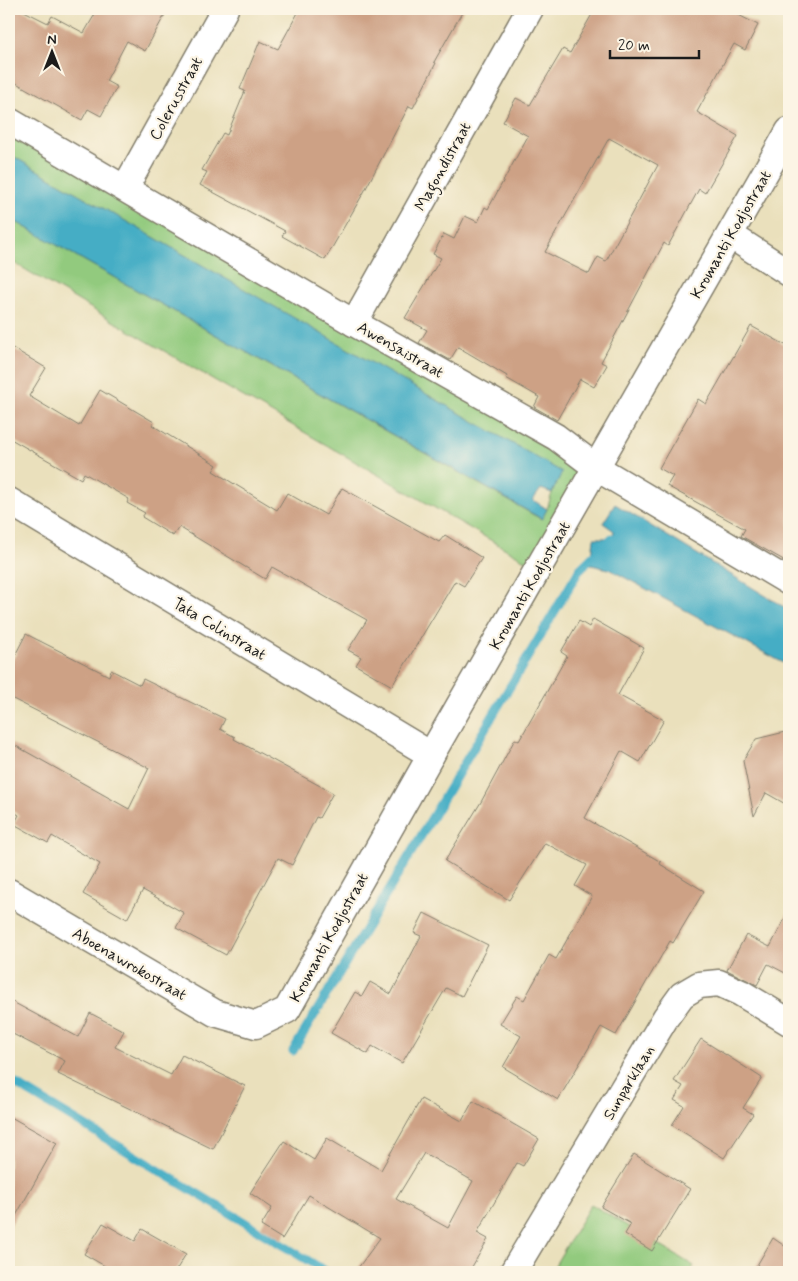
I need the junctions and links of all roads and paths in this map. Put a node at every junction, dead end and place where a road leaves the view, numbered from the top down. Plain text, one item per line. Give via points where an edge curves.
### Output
1 (225, 9) edge
2 (530, 9) edge
3 (9, 121) edge
4 (789, 132) edge
5 (125, 188) junction
6 (730, 235) junction
7 (789, 272) edge
8 (354, 323) junction
9 (597, 468) junction
10 (9, 501) edge
11 (789, 582) edge
12 (431, 755) junction
13 (9, 892) edge
14 (789, 1022) edge
15 (256, 1025) joint
16 (513, 1272) edge

1 - 5 street, Colerusstraat
2 - 8 street, Magondistraat
3 - 5 street, Awensaistraat
4 - 6 street, Kromanti Kodjostraat
5 - 8 street, Awensaistraat
6 - 7 street
6 - 9 street, Kromanti Kodjostraat
8 - 9 street, Awensaistraat via 556,437
9 - 11 street, Awensaistraat
9 - 12 street, Kromanti Kodjostraat
10 - 12 street, Tata Colinstraat
12 - 15 street, Kromanti Kodjostraat via 287,1010
13 - 15 street, Aboenawrokostraat via 215,1013
14 - 16 street, Sunparklaan via 719,983 699,985 682,995

